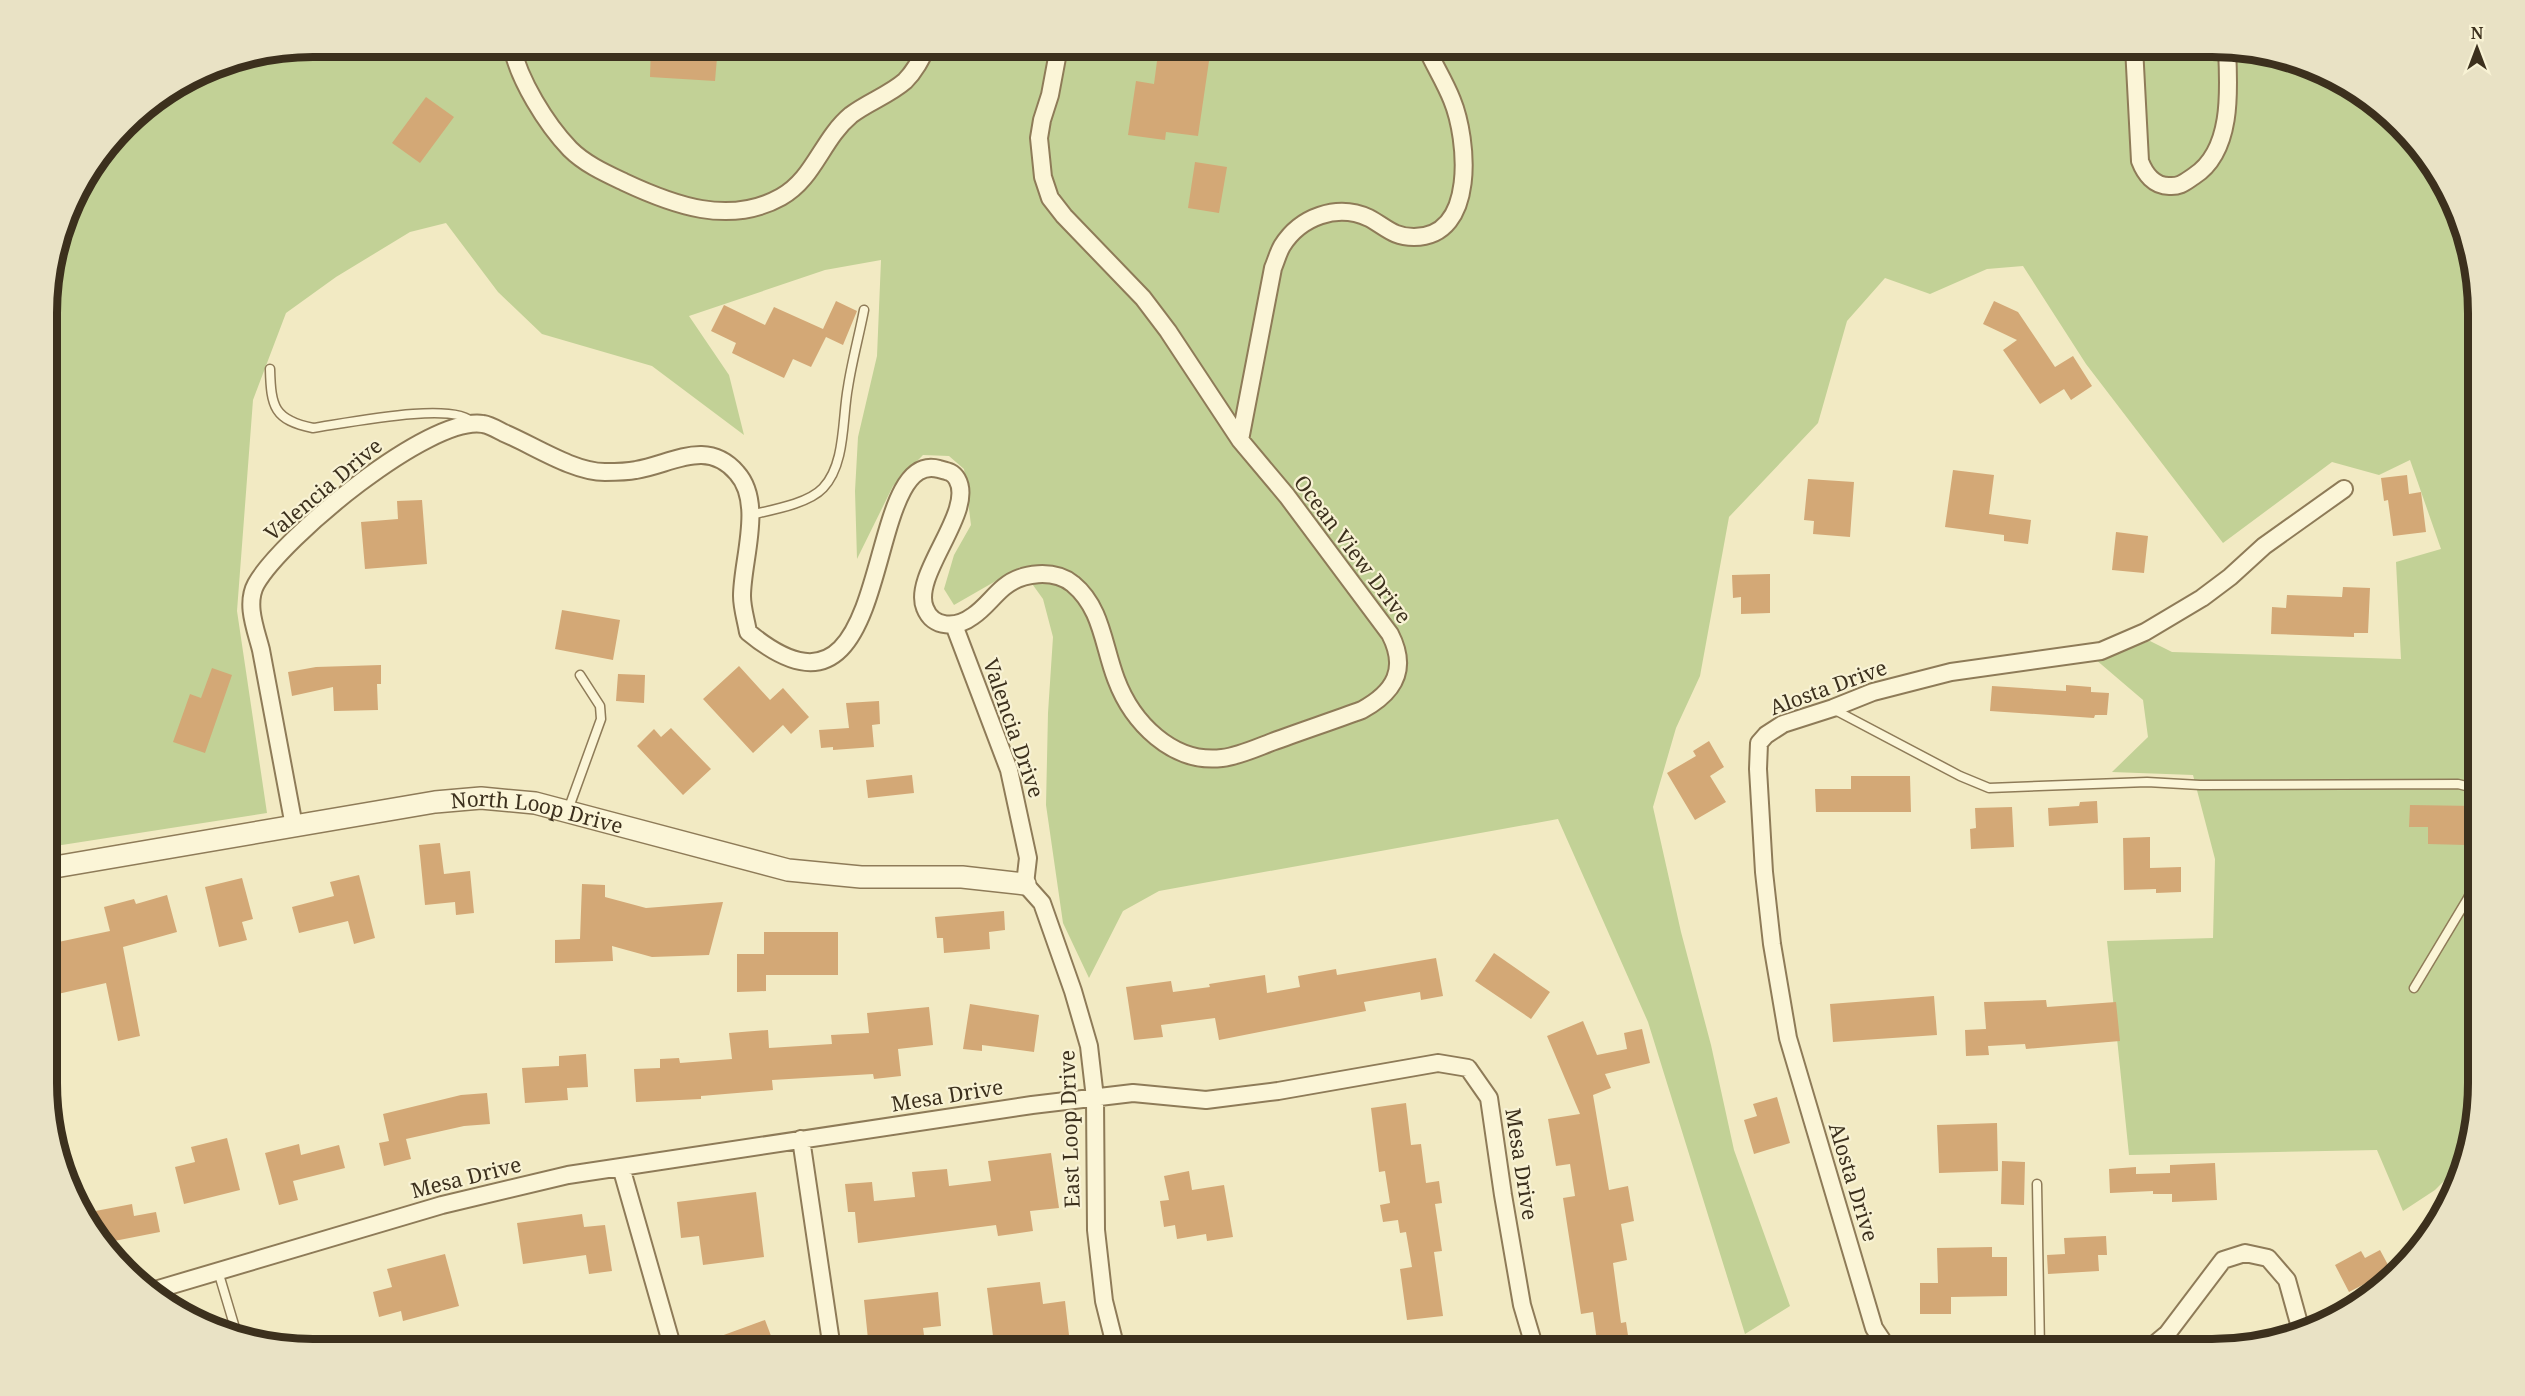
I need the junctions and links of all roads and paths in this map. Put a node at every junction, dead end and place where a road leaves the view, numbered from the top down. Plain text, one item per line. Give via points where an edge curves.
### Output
1 (515, 57) edge
2 (921, 57) edge
3 (1057, 57) edge
4 (1431, 57) edge
5 (2135, 57) edge
6 (2227, 58) edge
7 (864, 310) dead end
8 (270, 369) dead end
9 (473, 424) junction
10 (1240, 440) junction
11 (2344, 489) dead end
12 (750, 515) junction
13 (954, 625) junction
14 (580, 675) dead end
15 (1833, 708) junction
16 (2468, 786) edge
17 (568, 811) junction
18 (294, 826) junction
19 (57, 867) edge
20 (1025, 884) junction
21 (2468, 898) edge
22 (2414, 988) dead end
23 (1095, 1098) junction
24 (801, 1140) junction
25 (621, 1167) junction
26 (2037, 1184) dead end
27 (218, 1271) junction
28 (160, 1288) edge
29 (2299, 1323) edge
30 (234, 1326) edge
31 (670, 1339) edge
32 (831, 1339) edge
33 (1114, 1339) edge
34 (1532, 1339) edge
35 (1881, 1339) edge
36 (2040, 1339) edge
37 (2161, 1339) edge

1 - 2 street via 533,97 560,136 583,160 664,201 723,211 764,204 797,185 836,129 852,114 904,81
3 - 10 street, Ocean View Drive via 1039,138 1050,198 1143,298
4 - 10 street via 1460,124 1463,181 1455,213 1439,230 1417,238 1402,237 1370,219 1341,211 1323,214 1294,231 1281,247 1273,268
5 - 6 street via 2140,161 2152,181 2165,186 2179,186 2199,173 2217,148 2227,119
7 - 12 lane via 832,476 822,490 797,503
8 - 9 lane via 273,404 280,417 296,425 313,428 431,412 458,414
9 - 12 street via 484,424 579,467 602,472 636,470 694,454 719,458 738,473 752,505
9 - 18 street, Valencia Drive via 464,424 401,452 362,480 282,549 255,585 250,600 254,626
10 - 13 street, Ocean View Drive via 1287,496 1393,640 1399,662 1396,677 1379,701 1232,756 1203,759 1170,748 1138,718 1116,678 1096,615 1086,597 1065,579 1042,574 1023,577 1005,586 971,619
11 - 15 street, Alosta Drive via 2264,546 2202,598 2145,632 2101,651 1950,672 1873,692
12 - 13 street via 742,597 748,632 768,648 796,661 819,662 848,643 864,610 887,529 904,489 926,468 951,472 959,484 960,497 923,599 930,619
13 - 20 street, Valencia Drive via 1009,770 1028,858
14 - 17 lane via 600,706 601,719
15 - 16 lane via 1989,788 2147,782
15 - 35 street, Alosta Drive via 1783,724 1759,743 1764,872 1788,1038 1874,1328
17 - 18 street, North Loop Drive via 535,803 481,798
17 - 20 street, North Loop Drive via 788,870 861,878 962,877
18 - 19 street, North Loop Drive
20 - 23 street, East Loop Drive via 1042,903 1073,991 1089,1046
21 - 22 lane
23 - 24 street, Mesa Drive
23 - 33 street, East Loop Drive via 1096,1230 1104,1301
23 - 34 street, Mesa Drive via 1133,1093 1206,1100 1438,1063 1468,1068 1489,1098 1522,1305
24 - 25 street, Mesa Drive
24 - 32 street
25 - 27 street, Mesa Drive via 442,1204
25 - 31 street
26 - 36 lane
27 - 28 street, Mesa Drive
27 - 30 lane
29 - 37 street via 2287,1280 2268,1258 2245,1252 2223,1260

